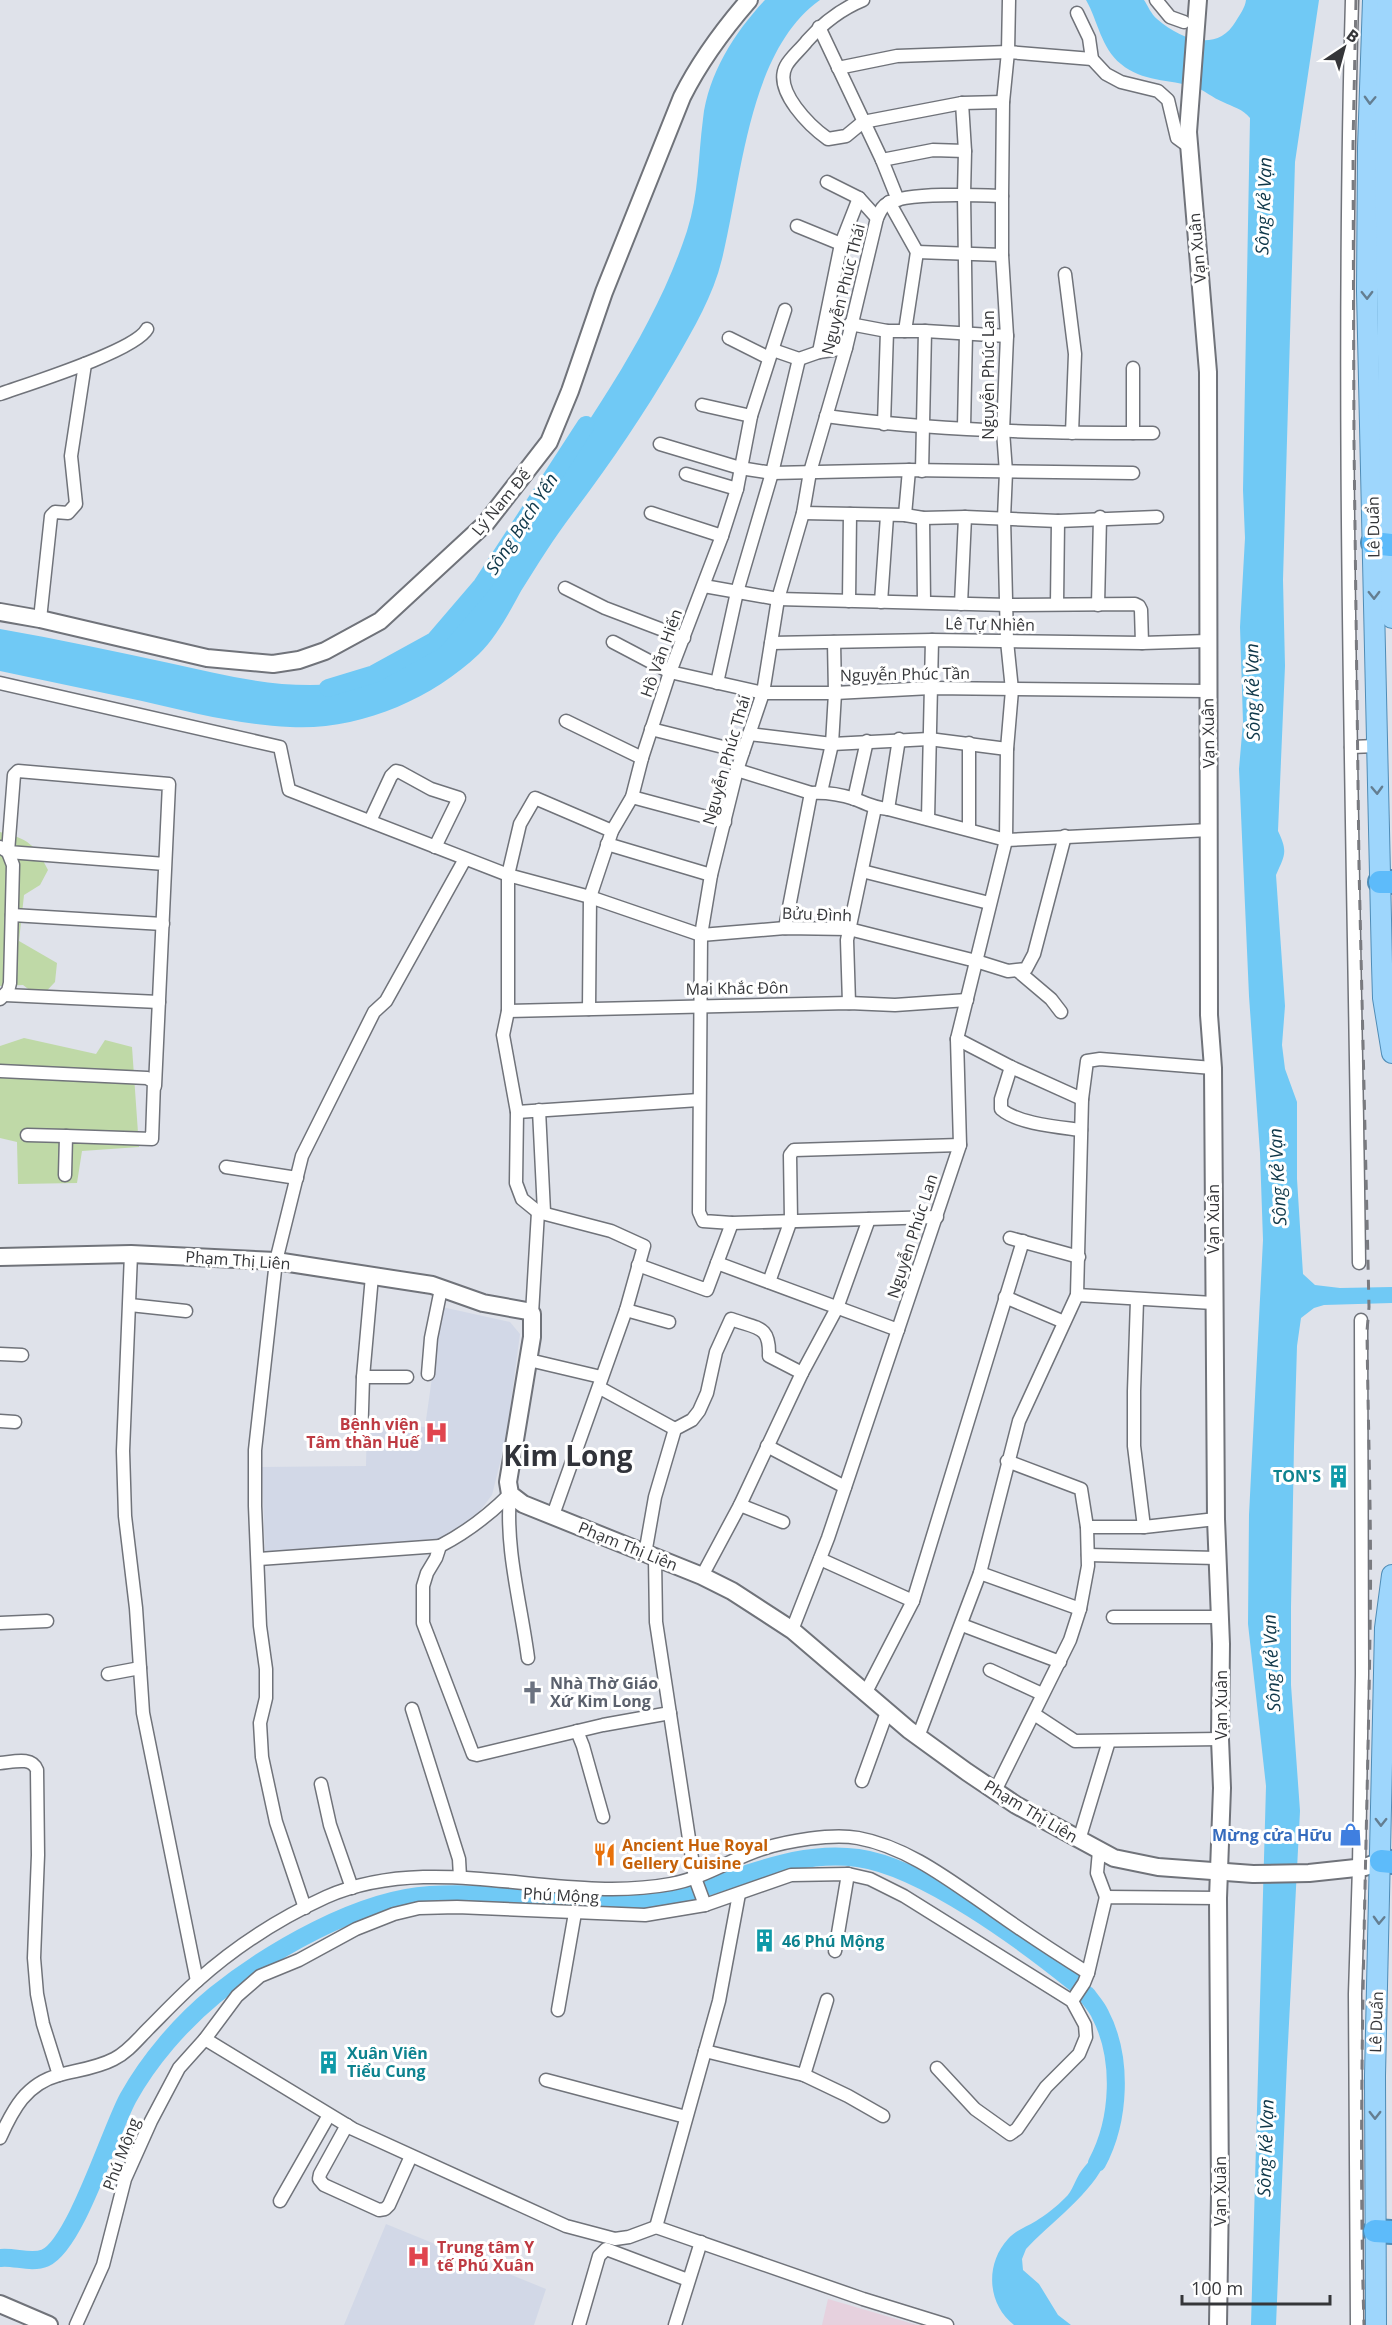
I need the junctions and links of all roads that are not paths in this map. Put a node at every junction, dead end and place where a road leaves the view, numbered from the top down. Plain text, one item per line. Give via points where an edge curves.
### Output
1 (749, 0) edge
2 (863, 0) edge
3 (1009, 0) edge
4 (1156, 0) edge
5 (1352, 0) edge
6 (1373, 0) edge
7 (1388, 0) edge
8 (1077, 13) dead end
9 (1193, 13) edge
10 (819, 27) junction
11 (1008, 52) junction
12 (1092, 58) junction
13 (838, 68) junction
14 (1003, 102) junction
15 (962, 103) junction
16 (863, 122) junction
17 (1188, 146) junction
18 (965, 151) junction
19 (1382, 155) edge
20 (882, 160) junction
21 (827, 182) dead end
22 (964, 194) junction
23 (1002, 196) junction
24 (859, 198) junction
25 (894, 201) junction
26 (877, 218) junction
27 (797, 225) dead end
28 (841, 244) junction
29 (917, 252) junction
30 (965, 253) junction
31 (1002, 255) junction
32 (1065, 274) dead end
33 (785, 310) dead end
34 (850, 324) junction
35 (147, 329) dead end
36 (887, 331) junction
37 (906, 331) junction
38 (925, 331) junction
39 (966, 333) junction
40 (1007, 336) junction
41 (729, 338) dead end
42 (846, 348) junction
43 (819, 352) junction
44 (771, 354) junction
45 (799, 359) junction
46 (85, 364) junction
47 (1132, 368) dead end
48 (0, 393) edge
49 (702, 405) dead end
50 (751, 416) junction
51 (826, 416) junction
52 (884, 424) junction
53 (924, 426) junction
54 (964, 427) junction
55 (1003, 431) junction
56 (1072, 433) junction
57 (1133, 433) junction
58 (1153, 433) dead end
59 (660, 444) dead end
60 (740, 468) junction
61 (909, 470) junction
62 (922, 471) junction
63 (810, 472) junction
64 (1006, 472) junction
65 (772, 473) junction
66 (1133, 473) dead end
67 (686, 474) dead end
68 (737, 489) junction
69 (651, 513) dead end
70 (803, 513) junction
71 (850, 514) junction
72 (905, 515) junction
73 (886, 516) junction
74 (965, 517) junction
75 (1100, 517) junction
76 (1157, 517) dead end
77 (923, 518) junction
78 (1004, 518) junction
79 (1058, 520) junction
80 (722, 536) junction
81 (1382, 544) edge
82 (704, 586) junction
83 (565, 588) dead end
84 (737, 592) junction
85 (778, 599) junction
86 (849, 601) junction
87 (881, 602) junction
88 (924, 602) junction
89 (961, 604) junction
90 (1057, 604) junction
91 (1098, 604) junction
92 (1008, 605) junction
93 (0, 612) edge
94 (1392, 618) edge
95 (40, 619) junction
96 (684, 638) junction
97 (932, 640) junction
98 (1007, 641) junction
99 (1208, 641) junction
100 (613, 642) dead end
101 (834, 642) junction
102 (771, 643) junction
103 (1142, 643) junction
104 (670, 672) junction
105 (0, 683) edge
106 (717, 683) junction
107 (931, 688) junction
108 (1012, 690) junction
109 (1207, 691) junction
110 (763, 693) junction
111 (835, 693) junction
112 (566, 721) dead end
113 (651, 729) junction
114 (748, 734) junction
115 (899, 739) junction
116 (929, 739) junction
117 (867, 741) junction
118 (969, 743) junction
119 (832, 744) junction
120 (1376, 746) junction
121 (1351, 747) junction
122 (1008, 749) junction
123 (743, 752) junction
124 (642, 758) junction
125 (737, 770) junction
126 (816, 793) junction
127 (633, 797) junction
128 (854, 799) junction
129 (882, 809) junction
130 (928, 819) junction
131 (370, 821) junction
132 (725, 822) junction
133 (969, 829) junction
134 (1210, 830) junction
135 (612, 831) junction
136 (1065, 836) junction
137 (1006, 840) junction
138 (607, 844) junction
139 (435, 847) junction
140 (4, 850) edge
141 (465, 859) junction
142 (165, 864) junction
143 (862, 871) junction
144 (508, 875) junction
145 (711, 875) junction
146 (1386, 882) edge
147 (590, 897) junction
148 (989, 903) junction
149 (12, 915) junction
150 (163, 924) junction
151 (785, 928) junction
152 (849, 929) junction
153 (701, 935) junction
154 (976, 961) junction
155 (1018, 971) junction
156 (2, 997) edge
157 (967, 1000) junction
158 (159, 1002) junction
159 (849, 1003) junction
160 (700, 1005) junction
161 (590, 1009) junction
162 (508, 1011) junction
163 (1061, 1012) dead end
164 (957, 1039) junction
165 (1392, 1053) edge
166 (1011, 1067) junction
167 (1213, 1068) junction
168 (0, 1071) edge
169 (155, 1086) junction
170 (1082, 1099) junction
171 (699, 1100) junction
172 (538, 1110) junction
173 (517, 1112) junction
174 (1081, 1130) junction
175 (27, 1135) dead end
176 (66, 1136) junction
177 (960, 1145) junction
178 (226, 1167) dead end
179 (64, 1175) dead end
180 (297, 1178) junction
181 (541, 1212) junction
182 (937, 1217) junction
183 (869, 1219) junction
184 (791, 1220) junction
185 (732, 1223) junction
186 (1010, 1238) dead end
187 (1023, 1240) junction
188 (131, 1254) junction
189 (0, 1257) edge
190 (1079, 1257) junction
191 (276, 1261) junction
192 (717, 1263) junction
193 (1359, 1263) dead end
194 (638, 1265) junction
195 (372, 1276) junction
196 (769, 1282) junction
197 (441, 1289) junction
198 (1077, 1295) junction
199 (1005, 1297) junction
200 (1137, 1300) junction
201 (1213, 1303) junction
202 (129, 1305) junction
203 (837, 1308) junction
204 (626, 1310) junction
205 (186, 1311) dead end
206 (532, 1314) junction
207 (1361, 1320) dead end
208 (669, 1322) dead end
209 (1064, 1322) junction
210 (898, 1330) junction
211 (0, 1354) edge
212 (22, 1355) dead end
213 (529, 1360) junction
214 (802, 1373) junction
215 (428, 1374) dead end
216 (363, 1377) junction
217 (407, 1377) dead end
218 (600, 1382) junction
219 (0, 1421) edge
220 (15, 1422) dead end
221 (675, 1429) junction
222 (361, 1443) dead end
223 (767, 1446) junction
224 (1007, 1461) junction
225 (845, 1487) junction
226 (510, 1494) junction
227 (740, 1505) junction
228 (553, 1515) junction
229 (1216, 1519) junction
230 (783, 1522) dead end
231 (1087, 1527) junction
232 (1144, 1527) junction
233 (440, 1546) junction
234 (1088, 1555) junction
235 (650, 1556) junction
236 (1217, 1558) junction
237 (259, 1559) junction
238 (820, 1559) junction
239 (980, 1573) junction
240 (1392, 1575) edge
241 (702, 1576) junction
242 (913, 1601) junction
243 (1390, 1602) edge
244 (1080, 1609) junction
245 (1113, 1617) dead end
246 (1220, 1617) junction
247 (46, 1621) dead end
248 (0, 1623) edge
249 (962, 1624) junction
250 (792, 1630) junction
251 (528, 1658) dead end
252 (1060, 1662) junction
253 (140, 1668) junction
254 (990, 1670) dead end
255 (108, 1674) dead end
256 (866, 1692) junction
257 (1042, 1694) junction
258 (412, 1709) dead end
259 (887, 1712) junction
260 (670, 1713) junction
261 (1034, 1714) junction
262 (577, 1731) junction
263 (918, 1737) junction
264 (1220, 1739) junction
265 (1109, 1741) junction
266 (0, 1763) edge
267 (862, 1780) dead end
268 (321, 1784) dead end
269 (995, 1791) junction
270 (603, 1817) dead end
271 (1078, 1840) junction
272 (1099, 1851) junction
273 (1377, 1863) edge
274 (1220, 1872) junction
275 (848, 1874) junction
276 (460, 1877) junction
277 (696, 1881) junction
278 (352, 1888) junction
279 (739, 1894) junction
280 (1106, 1897) junction
281 (1218, 1898) junction
282 (703, 1901) junction
283 (305, 1908) junction
284 (574, 1913) junction
285 (835, 1951) dead end
286 (1088, 1973) junction
287 (197, 1981) junction
288 (827, 2000) dead end
289 (1072, 2001) junction
290 (558, 2010) dead end
291 (205, 2039) junction
292 (705, 2052) junction
293 (937, 2068) dead end
294 (60, 2075) junction
295 (804, 2075) junction
296 (546, 2080) dead end
297 (329, 2115) junction
298 (883, 2116) dead end
299 (686, 2117) junction
300 (347, 2125) junction
301 (0, 2138) edge
302 (411, 2156) junction
303 (280, 2201) dead end
304 (656, 2227) junction
305 (1383, 2231) edge
306 (701, 2242) junction
307 (688, 2280) junction
308 (0, 2304) edge
309 (49, 2325) edge
310 (76, 2325) edge
311 (579, 2325) edge
312 (675, 2325) edge
313 (947, 2325) edge
314 (1218, 2325) edge
315 (1357, 2325) edge
316 (1376, 2325) edge

1 - 95 street, Lý Nam Đế via 698,68 682,97 549,442 486,524 380,621 325,651 273,664 207,658
2 - 10 street
3 - 11 street, Nguyễn Phúc Lan
4 - 9 street via 1170,16
5 - 121 street via 1346,361
6 -> 19 main road, Lê Duẩn
7 - 19 main road, Lê Duẩn
8 - 12 street via 1089,38
9 - 17 street, Vạn Xuân
10 - 13 street
10 - 16 street via 785,67 788,92 799,113 828,139 846,136
11 - 12 street
11 - 13 street via 897,56
11 - 14 street, Nguyễn Phúc Lan
12 - 17 street via 1106,74 1120,82 1158,91 1168,100 1177,138
13 - 16 street
14 - 15 street
14 - 23 street, Nguyễn Phúc Lan
15 - 16 street
15 - 18 street
16 - 20 street
17 - 99 street, Vạn Xuân via 1208,372
18 - 20 street via 933,150
18 - 22 street
19 - 81 main road, Lê Duẩn
20 - 25 street
21 - 24 street
22 - 23 street
22 - 25 street
22 - 30 street
23 - 31 street, Nguyễn Phúc Lan
24 - 26 street
24 - 28 street
25 - 26 street, Nguyễn Phúc Thái via 883,207
25 - 29 street
26 - 34 street, Nguyễn Phúc Thái
27 - 28 street
28 - 43 street
29 - 30 street
29 - 37 street
30 - 31 street
30 - 39 street
31 - 40 street, Nguyễn Phúc Lan
32 - 56 street via 1075,354
33 - 44 street, Hồ Văn Hiến
34 - 36 street
34 - 42 street, Nguyễn Phúc Thái
35 - 46 street via 140,339
36 - 37 street
36 - 52 street
37 - 38 street
38 - 39 street
38 - 53 street
39 - 40 street
39 - 54 street
40 - 55 street, Nguyễn Phúc Lan
41 - 44 street
42 - 43 street
42 - 51 street, Nguyễn Phúc Thái
43 - 45 street
44 - 45 street
44 - 50 street, Hồ Văn Hiến
45 - 65 street
46 - 48 street
46 - 95 street via 71,456 76,504 69,513 53,513 50,520
47 - 57 street
49 - 50 street
50 - 60 street, Hồ Văn Hiến
51 - 52 street
51 - 63 street, Nguyễn Phúc Thái
52 - 53 street
53 - 54 street
53 - 62 street
54 - 55 street
55 - 56 street
55 - 64 street, Nguyễn Phúc Lan
56 - 57 street
57 - 58 street
59 - 60 street
60 - 65 street
60 - 68 street, Hồ Văn Hiến
61 - 62 street
61 - 63 street
61 - 72 street
62 - 64 street
63 - 65 street
63 - 70 street, Nguyễn Phúc Thái
64 - 66 street
64 - 78 street, Nguyễn Phúc Lan
65 - 84 street
67 - 68 street
68 - 80 street, Hồ Văn Hiến
69 - 80 street
70 - 71 street
70 - 85 street, Nguyễn Phúc Thái
71 - 73 street
71 - 86 street
72 - 73 street
72 - 77 street
73 - 87 street
74 - 77 street
74 - 78 street
74 - 89 street
75 - 76 street
75 - 79 street
75 - 91 street
77 - 88 street
78 - 79 street
78 - 92 street, Nguyễn Phúc Lan
79 - 90 street
80 - 82 street, Hồ Văn Hiến
81 - 94 main road, Lê Duẩn
81 -> 120 main road, Lê Duẩn
82 - 84 street
82 - 96 street, Hồ Văn Hiến
83 - 96 street
84 - 85 street
84 - 106 street
85 - 86 street
85 - 102 street, Nguyễn Phúc Thái
86 - 87 street
87 - 88 street
88 - 89 street
89 - 92 street
90 - 91 street
90 - 92 street
91 - 103 street via 1139,606
92 - 98 street, Nguyễn Phúc Lan
93 - 95 street, Lý Nam Đế
96 - 104 street, Hồ Văn Hiến
97 - 98 street, Lê Tự Nhiên
97 - 101 street, Lê Tự Nhiên
97 - 107 street
98 - 103 street, Lê Tự Nhiên
98 - 108 street, Nguyễn Phúc Lan
99 - 103 street, Lê Tự Nhiên
99 - 109 street, Vạn Xuân
100 - 104 street, Nguyễn Phúc Tần
101 - 102 street, Lê Tự Nhiên
101 - 111 street
102 - 110 street, Nguyễn Phúc Thái
104 - 106 street, Nguyễn Phúc Tần
104 - 113 street, Hồ Văn Hiến
105 - 131 street, Bửu Đình via 280,747 289,790
106 - 110 street, Nguyễn Phúc Tần
107 - 108 street, Nguyễn Phúc Tần
107 - 111 street, Nguyễn Phúc Tần
107 - 116 street
108 - 109 street, Nguyễn Phúc Tần
108 - 122 street, Nguyễn Phúc Lan
109 - 134 street, Vạn Xuân
110 - 111 street, Nguyễn Phúc Tần
110 - 114 street, Nguyễn Phúc Thái
111 - 119 street
112 - 124 street
113 - 123 street
113 - 124 street, Hồ Văn Hiến
114 - 119 street
114 - 123 street, Nguyễn Phúc Thái
115 - 116 street
115 - 117 street
115 - 129 street
116 - 118 street
116 - 130 street
117 - 119 street
117 - 128 street
118 - 122 street
118 - 133 street
119 - 126 street
120 - 121 street
120 -> 146 main road, Lê Duẩn
121 - 193 street
122 - 137 street, Nguyễn Phúc Lan
123 - 125 street, Nguyễn Phúc Thái
124 - 127 street, Hồ Văn Hiến
125 - 126 street
125 - 132 street, Nguyễn Phúc Thái
126 - 128 street
126 - 151 street
127 - 132 street
127 - 135 street, Hồ Văn Hiến
128 - 129 street
129 - 130 street
129 - 143 street
130 - 133 street
131 - 139 street, Bửu Đình
131 - 139 street via 391,776 400,772 431,789 459,798
132 - 145 street, Nguyễn Phúc Thái
133 - 137 street
134 - 136 street
134 - 167 street, Vạn Xuân via 1209,1015
135 - 138 street, Hồ Văn Hiến
135 - 144 street via 535,798 520,824
136 - 137 street
136 - 155 street via 1034,954 1026,969
137 - 148 street, Nguyễn Phúc Lan
138 - 145 street
138 - 147 street, Hồ Văn Hiến
139 - 141 street, Bửu Đình
140 - 142 street
140 - 142 street via 14,775 18,771 169,784
140 - 149 street via 13,865
141 - 144 street, Bửu Đình
141 - 180 street via 386,1001 374,1012 360,1038 302,1156
142 - 150 street
143 - 148 street
143 - 152 street
144 - 147 street, Bửu Đình
144 - 162 street
145 - 153 street, Nguyễn Phúc Thái
146 - 165 main road, Lê Duẩn via 1383,998
147 - 153 street, Bửu Đình
147 - 161 street, Hồ Văn Hiến
148 - 154 street, Nguyễn Phúc Lan
149 - 150 street
149 - 156 street via 10,983
150 - 158 street
151 - 152 street, Bửu Đình
151 - 153 street, Bửu Đình
152 - 154 street, Bửu Đình
152 - 159 street
153 - 160 street, Nguyễn Phúc Thái
154 - 155 street, Bửu Đình
154 - 157 street, Nguyễn Phúc Lan
155 - 163 street
156 - 158 street
157 - 159 street, Mai Khắc Đôn via 895,1005
157 - 164 street, Nguyễn Phúc Lan
158 - 169 street
159 - 160 street, Mai Khắc Đôn
160 - 161 street, Mai Khắc Đôn
160 - 171 street, Nguyễn Phúc Thái
161 - 162 street, Mai Khắc Đôn
162 - 173 street via 503,1035
164 - 166 street
164 - 177 street, Nguyễn Phúc Lan
166 - 170 street
166 - 174 street via 1001,1099 1005,1112
167 - 170 street via 1087,1060
167 - 201 street, Vạn Xuân
168 - 169 street via 150,1079
169 - 176 street via 152,1139
170 - 174 street
171 - 172 street
171 - 185 street, Nguyễn Phúc Thái via 700,1217 707,1222
172 - 173 street
172 - 181 street
173 - 181 street via 516,1183 522,1199
174 - 190 street
175 - 176 street
176 - 179 street
177 - 182 street, Nguyễn Phúc Lan
177 - 184 street via 794,1150 790,1155
178 - 180 street
180 - 191 street
181 - 194 street via 611,1231 644,1246
181 - 206 street
182 - 183 street, Nguyễn Phúc Thái
182 - 210 street, Nguyễn Phúc Lan
183 - 184 street, Nguyễn Phúc Thái
183 - 203 street
184 - 185 street, Nguyễn Phúc Thái
184 - 196 street
185 - 192 street
186 - 187 street
187 - 190 street
187 - 199 street
188 - 189 street, Phạm Thị Liên
188 - 191 street, Phạm Thị Liên
188 - 202 street
190 - 198 street
191 - 195 street, Phạm Thị Liên
191 - 237 street via 255,1450
192 - 194 street via 707,1290
192 - 196 street
194 - 204 street
195 - 197 street, Phạm Thị Liên
195 - 216 street
196 - 203 street
197 - 206 street, Phạm Thị Liên
197 - 215 street
198 - 200 street
198 - 209 street
199 - 209 street
199 - 242 street
200 - 201 street
200 - 232 street via 1134,1446
201 - 229 street, Vạn Xuân
202 - 205 street
202 - 253 street via 123,1451 125,1516
203 - 210 street
203 - 214 street
204 - 208 street
204 - 218 street
206 - 213 street
207 - 273 street
209 - 224 street via 1019,1421
210 - 225 street, Nguyễn Phúc Lan
211 - 212 street
213 - 218 street
213 - 226 street via 511,1458
214 - 221 street via 769,1356 770,1340 764,1331 731,1319 716,1352 699,1411
214 - 223 street
216 - 217 street
216 - 222 street
218 - 221 street
218 - 228 street
219 - 220 street
221 - 235 street via 655,1497
223 - 225 street
223 - 227 street
224 - 231 street via 1081,1489
224 - 239 street
225 - 238 street, Nguyễn Phúc Lan
226 - 228 street, Phạm Thị Liên via 523,1504
226 - 233 street via 465,1534
226 - 251 street via 514,1577
227 - 230 street
227 - 241 street
228 - 235 street, Phạm Thị Liên
229 - 232 street
229 - 236 street, Vạn Xuân
231 - 232 street
231 - 234 street
233 - 237 street
233 - 262 street via 423,1586 423,1623 473,1754
234 - 236 street
234 - 244 street
235 - 241 street, Phạm Thị Liên
235 - 260 street
236 - 246 street, Vạn Xuân
237 - 283 street via 260,1626 266,1669 262,1758 276,1822
238 - 242 street
238 - 250 street, Nguyễn Phúc Lan
239 - 244 street
239 - 249 street
240 - 243 main road, Lê Duẩn
241 - 250 street, Phạm Thị Liên
242 - 256 street
243 -> 273 main road, Lê Duẩn
244 - 252 street
245 - 246 street
246 - 264 street, Vạn Xuân
247 - 248 street
249 - 252 street
249 - 263 street
250 - 256 street, Phạm Thị Liên
252 - 257 street
253 - 255 street
253 - 287 street via 143,1713
254 - 257 street
256 - 259 street, Phạm Thị Liên
257 - 261 street
258 - 276 street via 459,1859
259 - 263 street, Phạm Thị Liên
259 - 267 street
260 - 262 street
260 - 277 street
261 - 265 street via 1075,1741
261 - 269 street
262 - 270 street
263 - 269 street, Phạm Thị Liên
264 - 265 street
264 - 274 street, Vạn Xuân
265 - 271 street
266 - 294 street via 30,1761 37,1770 36,1985 43,2024
268 - 278 street via 330,1825
269 - 271 street, Phạm Thị Liên
271 - 272 street, Phạm Thị Liên
272 - 274 street, Phạm Thị Liên via 1136,1863
272 - 280 street via 1097,1873
273 - 274 street, Phạm Thị Liên via 1309,1873
273 -> 305 main road, Lê Duẩn via 1375,2076
273 - 315 street via 1355,1994
274 - 281 street, Vạn Xuân
275 - 279 street, Phú Mộng via 791,1875
275 - 285 street
275 - 289 street, Phú Mộng via 870,1879 904,1896
276 - 277 street via 569,1888 627,1889
276 - 278 street via 399,1880
277 - 282 street
277 - 286 street via 761,1849 806,1840 862,1839 906,1855 937,1872
278 - 283 street
279 - 282 street, Phú Mộng
279 - 292 street
280 - 281 street
280 - 286 street
281 - 314 street, Vạn Xuân
282 - 284 street, Phú Mộng via 645,1915
283 - 287 street via 264,1931
284 - 290 street
284 - 291 street, Phú Mộng via 457,1907 419,1908 394,1914 260,1976 237,1996
286 - 289 street
287 - 294 street via 117,2058
288 - 295 street
289 - 293 street via 1085,2025 1086,2037 1079,2054 1046,2087 1010,2134 975,2109
291 - 297 street
291 - 310 street, Phú Mộng via 173,2078 135,2155 103,2265
292 - 295 street
292 - 299 street
294 - 301 street via 27,2091
295 - 298 street
296 - 299 street
297 - 300 street
297 - 303 street
299 - 304 street
300 - 302 street
300 - 302 street via 320,2174 324,2185 379,2210 386,2209
302 - 304 street via 566,2226 607,2239 629,2237
304 - 306 street
305 - 316 main road, Lê Duẩn
306 - 307 street
306 - 313 street
307 - 311 street via 606,2248 599,2256
307 - 312 street
308 - 309 street

